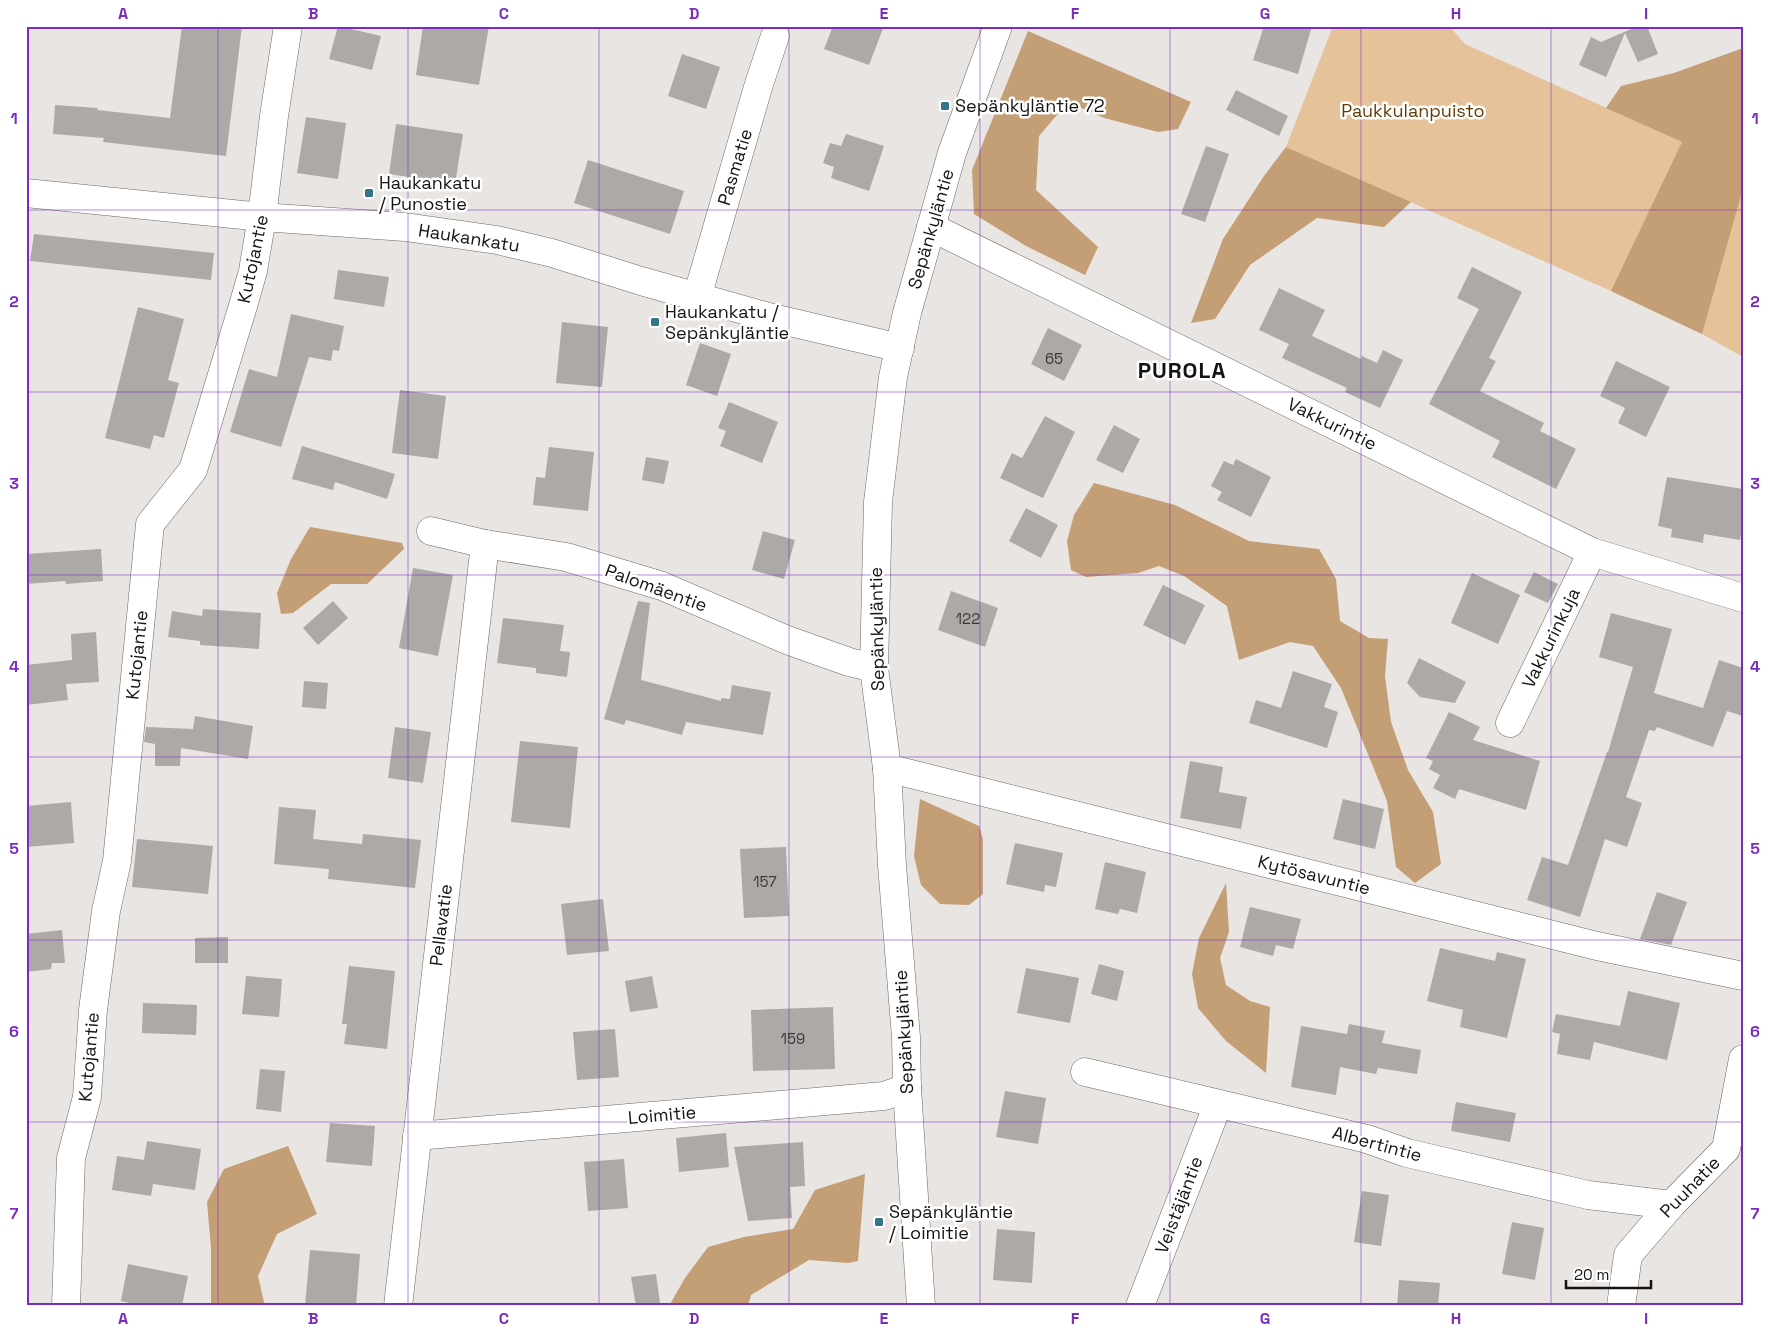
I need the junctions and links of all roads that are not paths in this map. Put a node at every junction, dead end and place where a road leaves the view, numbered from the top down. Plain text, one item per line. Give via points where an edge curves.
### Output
1 (288, 26) edge
2 (998, 26) edge
3 (775, 36) dead end
4 (26, 193) edge
5 (262, 217) junction
6 (931, 227) junction
7 (697, 297) junction
8 (900, 348) junction
9 (431, 531) dead end
10 (485, 544) junction
11 (1592, 552) junction
12 (1743, 598) edge
13 (874, 668) junction
14 (1510, 723) dead end
15 (887, 768) junction
16 (1743, 976) edge
17 (1743, 1059) edge
18 (1085, 1072) dead end
19 (907, 1088) junction
20 (1218, 1104) junction
21 (417, 1136) junction
22 (1671, 1205) junction
23 (66, 1306) edge
24 (398, 1306) edge
25 (922, 1306) edge
26 (1140, 1306) edge
27 (1621, 1306) edge

1 - 5 street, Kutojantie
2 - 6 street, Sepänkyläntie via 952,153
3 - 7 street, Pasmatie
4 - 5 street, Haukankatu
5 - 7 street, Haukankatu via 405,227 497,240 552,253
5 - 23 street, Kutojantie via 253,271 193,470 150,524 117,860 106,911 93,1010 87,1098 72,1158
6 - 8 street, Sepänkyläntie
6 - 11 street, Vakkurintie
7 - 8 street, Haukankatu
8 - 13 street, Sepänkyläntie via 878,502
9 - 10 street, Palomäentie
10 - 13 street, Palomäentie via 566,557 662,586 787,640
10 - 21 street, Pellavatie
11 - 12 street, Vakkurintie
11 - 14 street, Vakkurinkuja
13 - 15 street, Sepänkyläntie
15 - 16 street, Kytösavuntie via 1597,946
15 - 19 street, Sepänkyläntie
17 - 22 street, Puuhatie via 1726,1149
18 - 20 street, Albertintie
19 - 21 street, Loimitie via 884,1096
19 - 25 street, Sepänkyläntie
20 - 22 street, Albertintie via 1588,1195
20 - 26 street, Veistäjäntie
21 - 24 street, Pellavatie
22 - 27 street, Puuhatie via 1628,1255

